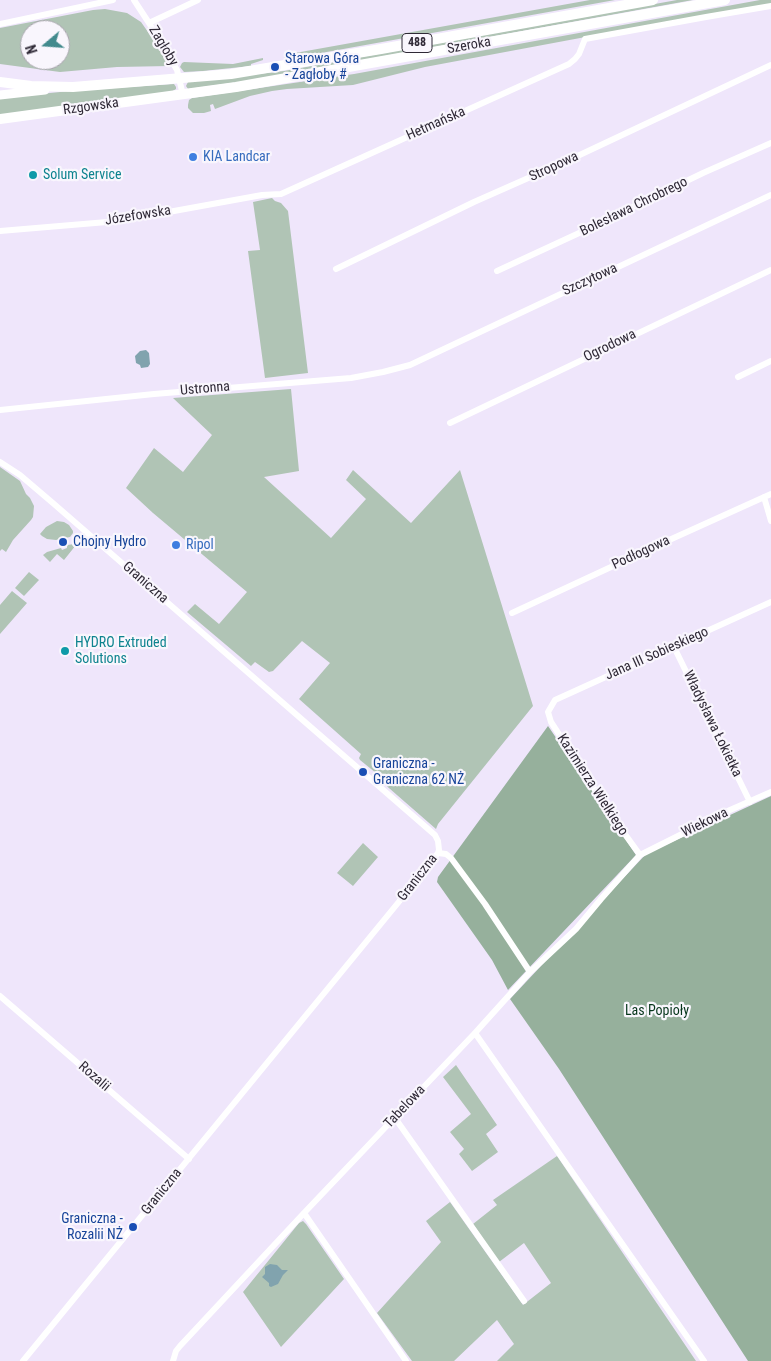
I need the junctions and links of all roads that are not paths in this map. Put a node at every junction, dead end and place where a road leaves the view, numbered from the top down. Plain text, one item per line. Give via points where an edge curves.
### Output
1 (113, 0) edge
2 (134, 0) edge
3 (198, 0) edge
4 (653, 0) edge
5 (725, 0) edge
6 (771, 6) edge
7 (149, 23) junction
8 (0, 24) edge
9 (771, 64) edge
10 (180, 78) junction
11 (0, 82) edge
12 (72, 87) junction
13 (0, 95) edge
14 (183, 95) junction
15 (0, 119) edge
16 (771, 143) edge
17 (274, 195) joint
18 (771, 195) edge
19 (0, 231) edge
20 (336, 269) dead end
21 (497, 270) dead end
22 (771, 270) edge
23 (771, 362) edge
24 (410, 365) joint
25 (738, 377) dead end
26 (0, 410) edge
27 (450, 423) dead end
28 (0, 462) edge
29 (771, 494) edge
30 (764, 497) junction
31 (771, 521) edge
32 (771, 602) edge
33 (512, 613) dead end
34 (674, 647) junction
35 (548, 712) joint
36 (771, 792) edge
37 (750, 802) junction
38 (438, 853) junction
39 (640, 855) junction
40 (530, 972) junction
41 (0, 996) edge
42 (475, 1033) junction
43 (394, 1118) junction
44 (189, 1159) junction
45 (304, 1213) junction
46 (524, 1300) dead end
47 (23, 1361) edge
48 (173, 1361) edge
49 (406, 1361) edge
50 (704, 1361) edge

1 - 8 street
2 - 7 street, Zagłoby
3 - 7 street
4 - 10 main road, Szeroka / 488 via 288,65
5 - 14 main road, Szeroka / 488
6 - 17 street, Hetmańska via 585,39 569,64 335,171
7 - 10 street, Zagłoby
9 - 20 street, Stropowa
10 - 12 main road, Rzgowska / 488
10 - 14 street, Zagłoby
11 - 12 main road, 488
12 - 13 main road, Rzgowska
14 - 15 main road, Rzgowska / 488
16 - 21 street, Bolesława Chrobrego
17 - 19 street, Józefowska via 118,220
18 - 24 street, Szczytowa
22 - 27 street, Ogrodowa
23 - 25 street
24 - 26 street, Ustronna via 351,378
28 - 38 street, Graniczna via 54,504 435,836
29 - 30 street, Podłogowa
30 - 31 street
30 - 33 street, Podłogowa
32 - 34 street, Jana III Sobieskiego
34 - 35 street, Jana III Sobieskiego via 555,700
34 - 37 street, Władysława Łokietka
35 - 39 street, Kazimierza Wielkiego via 551,722
36 - 37 street, Wiekowa
37 - 39 street, Wiekowa
38 - 40 street via 451,858
38 - 44 street, Graniczna
39 - 40 street, Tabelowa via 576,929
40 - 42 street, Tabelowa
41 - 44 street, Rozalii
42 - 43 street, Tabelowa
42 - 50 street
43 - 45 street, Tabelowa
43 - 46 street
44 - 47 street, Graniczna
45 - 48 street, Tabelowa via 180,1346
45 - 49 street

